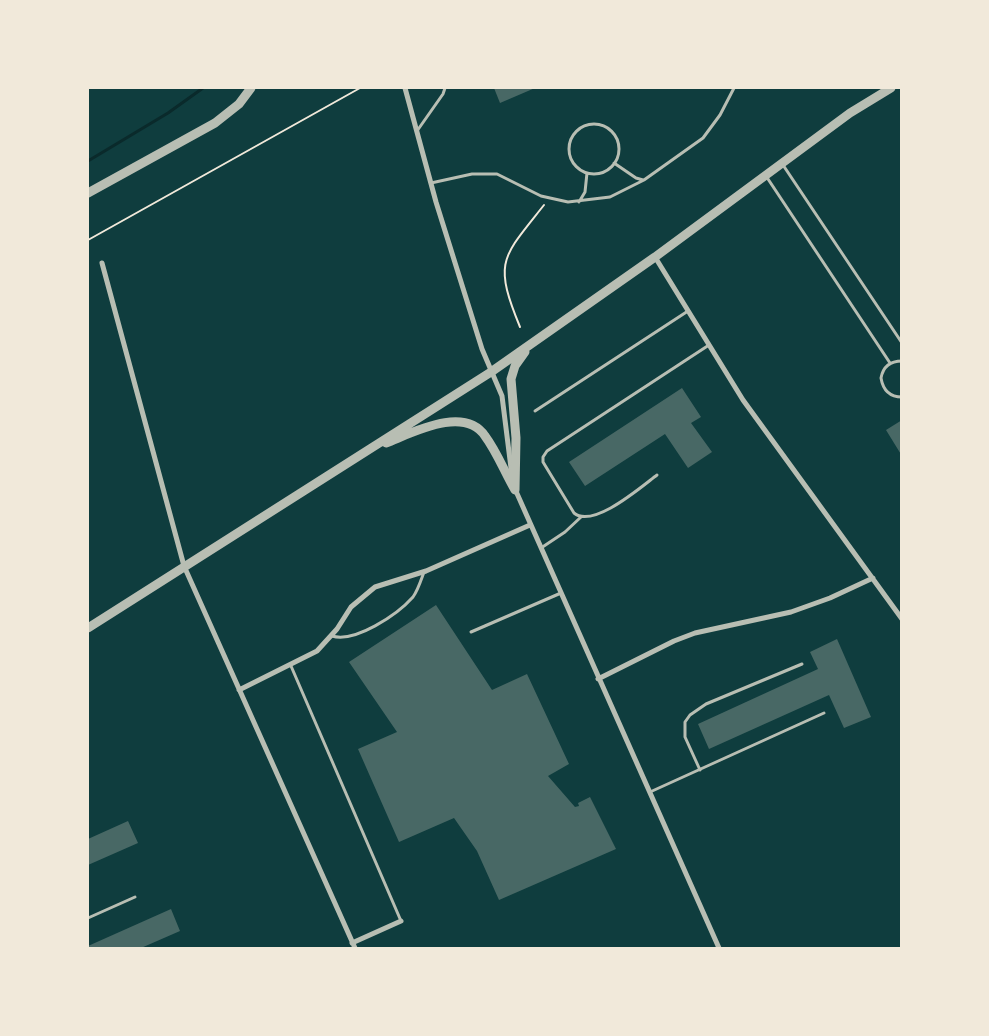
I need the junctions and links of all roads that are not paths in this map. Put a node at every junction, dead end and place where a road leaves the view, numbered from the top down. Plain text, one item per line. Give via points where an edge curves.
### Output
1 (251, 88) edge
2 (405, 88) edge
3 (445, 88) edge
4 (734, 88) edge
5 (891, 88) edge
6 (417, 132) junction
7 (614, 163) junction
8 (782, 163) junction
9 (586, 173) junction
10 (766, 175) junction
11 (644, 180) junction
12 (431, 183) junction
13 (88, 193) edge
14 (579, 202) junction
15 (655, 257) junction
16 (102, 263) dead end
17 (688, 311) junction
18 (902, 343) edge
19 (531, 344) junction
20 (709, 345) junction
21 (902, 361) edge
22 (890, 363) junction
23 (491, 372) junction
24 (902, 397) edge
25 (535, 411) dead end
26 (367, 451) junction
27 (657, 475) dead end
28 (515, 490) junction
29 (581, 517) junction
30 (530, 525) junction
31 (541, 548) junction
32 (184, 566) junction
33 (424, 572) junction
34 (873, 578) junction
35 (561, 593) junction
36 (902, 619) edge
37 (88, 628) edge
38 (471, 632) dead end
39 (332, 636) junction
40 (802, 664) dead end
41 (291, 666) junction
42 (598, 679) junction
43 (239, 690) junction
44 (824, 713) dead end
45 (700, 770) junction
46 (650, 792) junction
47 (135, 897) dead end
48 (88, 918) edge
49 (401, 921) joint
50 (353, 946) edge
51 (719, 948) edge

1 - 13 street via 238,104 215,122
2 - 6 street
3 - 6 lane
4 - 11 lane via 703,138
5 - 8 street via 850,113
6 - 12 street
7 - 9 lane via 603,172
7 - 9 lane via 618,146 611,132 598,125 582,127 571,139 570,156 573,163
7 - 11 lane
8 - 10 street
8 - 18 lane
9 - 14 lane via 584,192
10 - 15 street
10 - 22 lane
11 - 14 lane via 610,197
12 - 14 lane via 472,174 497,174 541,196
12 - 23 street
15 - 17 street
15 - 19 street
16 - 32 street
17 - 20 street
17 - 25 lane
19 - 23 street
19 - 28 street via 515,366 511,379 516,438
20 - 29 lane via 544,455 543,462 574,513
20 - 34 street via 743,400
21 - 22 lane
22 - 24 lane via 882,371 882,386 892,396
23 - 26 street
23 - 28 street via 504,406
26 - 28 street via 436,425 464,422 485,434
26 - 32 street
27 - 29 lane via 600,514
28 - 30 street
29 - 31 lane
30 - 31 street
30 - 33 street
31 - 35 street
32 - 37 street
32 - 43 street
33 - 39 street via 389,581 364,594
33 - 39 lane via 413,596 400,608 365,632 341,639
34 - 36 street
34 - 42 street via 791,612 695,633
35 - 38 lane
35 - 42 street
39 - 41 street via 318,651
40 - 45 lane via 706,704 690,715 685,722 685,737
41 - 43 street
41 - 49 lane
42 - 46 street
43 - 50 street
44 - 45 lane
45 - 46 lane
46 - 51 street
47 - 48 lane
49 - 50 street

